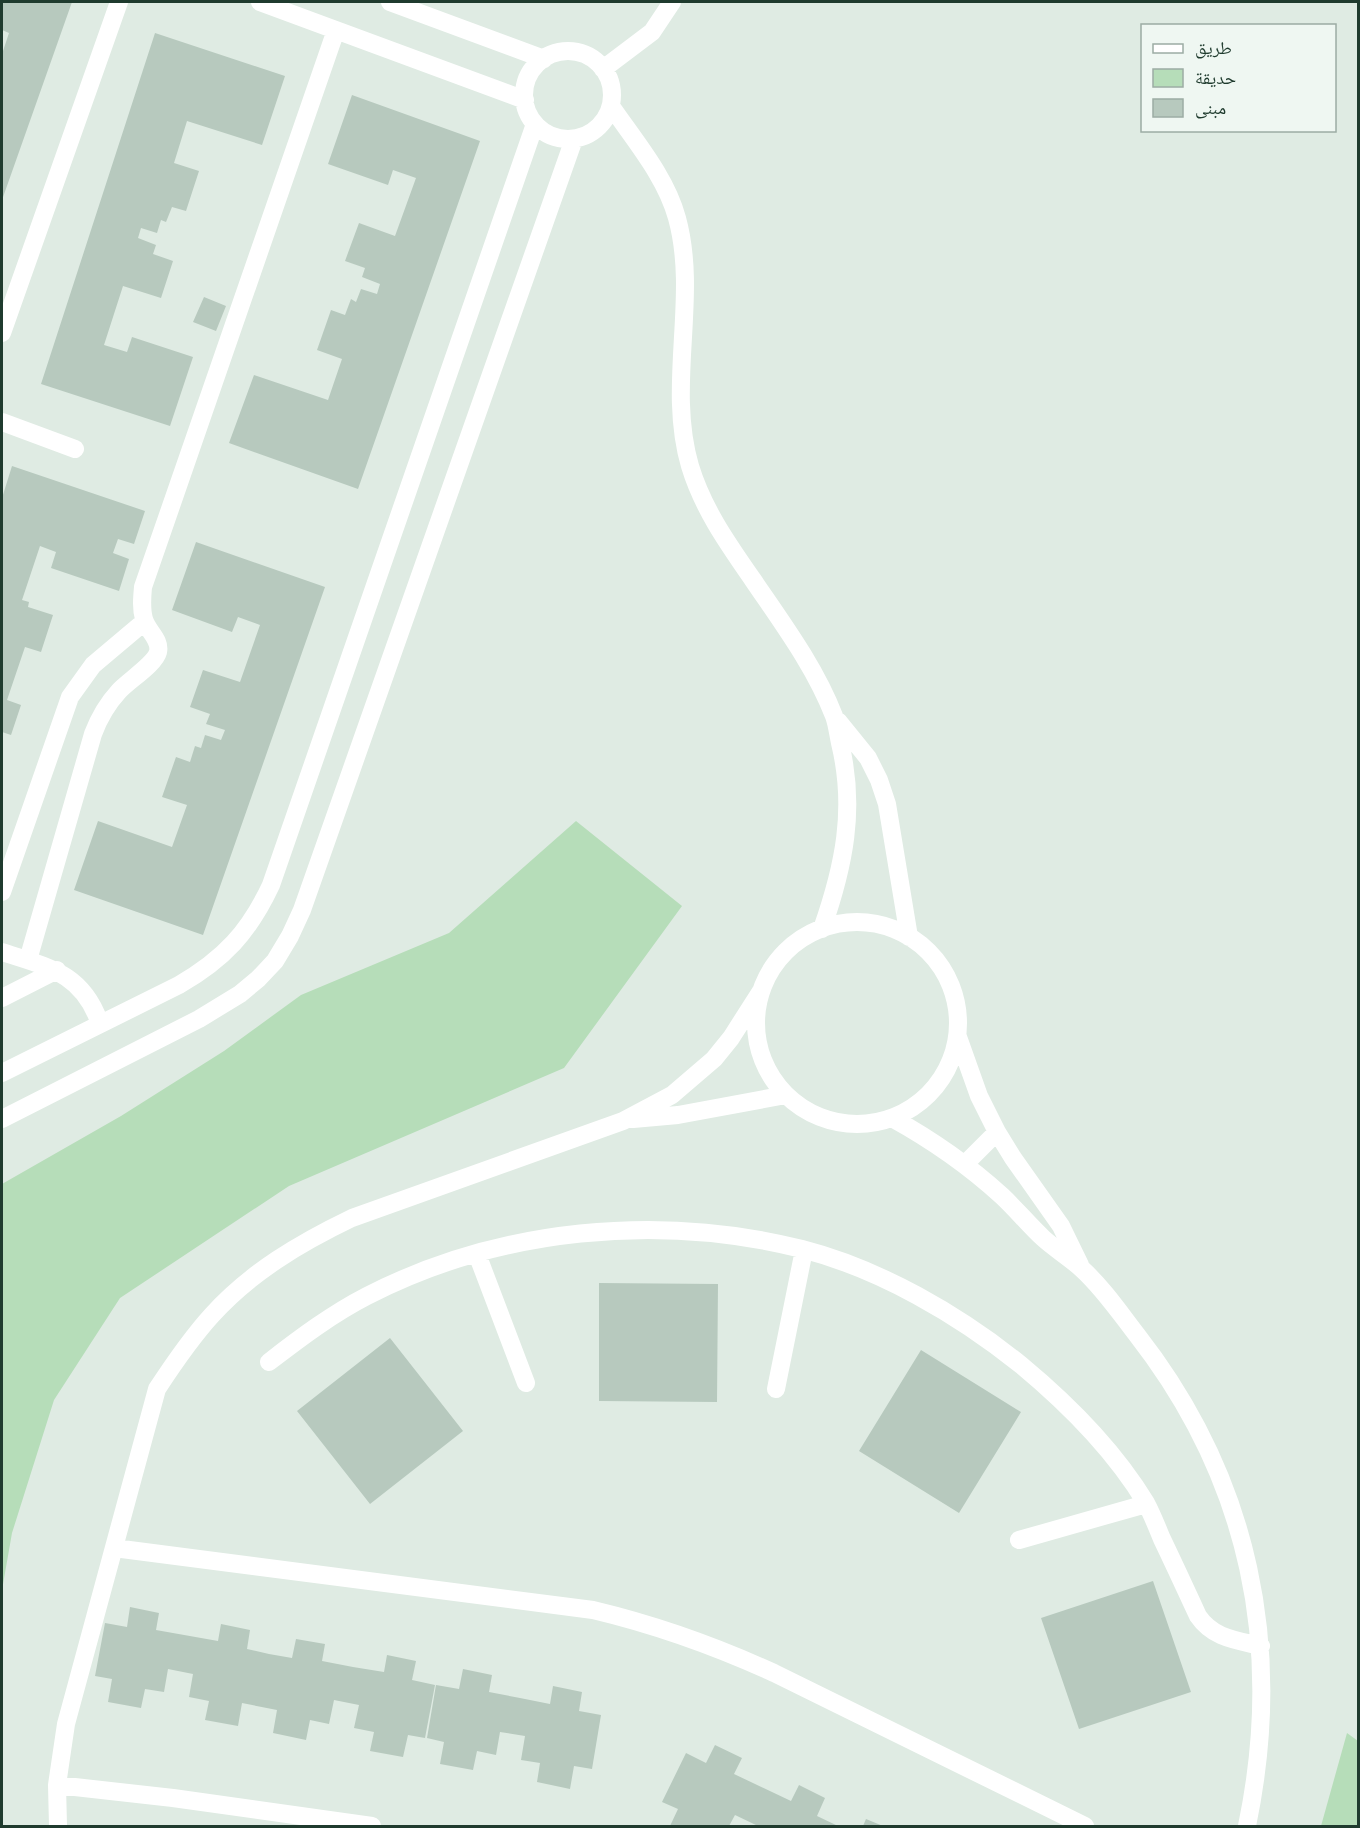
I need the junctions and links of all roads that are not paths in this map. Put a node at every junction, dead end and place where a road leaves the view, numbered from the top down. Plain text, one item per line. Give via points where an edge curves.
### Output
1 (119, 2) edge
2 (260, 2) edge
3 (390, 2) edge
4 (672, 2) edge
5 (336, 30) junction
6 (544, 59) junction
7 (603, 69) junction
8 (525, 100) junction
9 (611, 106) junction
10 (535, 124) junction
11 (574, 139) junction
12 (2, 333) edge
13 (2, 422) edge
14 (75, 449) dead end
15 (144, 622) junction
16 (834, 718) junction
17 (2, 892) edge
18 (822, 928) junction
19 (909, 937) junction
20 (2, 952) edge
21 (28, 960) junction
22 (57, 970) junction
23 (761, 991) junction
24 (2, 998) edge
25 (100, 1024) junction
26 (957, 1033) junction
27 (2, 1073) edge
28 (786, 1095) junction
29 (892, 1118) junction
30 (2, 1119) edge
31 (623, 1120) junction
32 (997, 1132) junction
33 (964, 1164) junction
34 (804, 1250) junction
35 (477, 1254) junction
36 (1082, 1269) junction
37 (269, 1362) dead end
38 (526, 1383) dead end
39 (776, 1389) dead end
40 (1146, 1504) junction
41 (1019, 1540) dead end
42 (114, 1548) junction
43 (1261, 1646) junction
44 (57, 1785) junction
45 (58, 1827) edge
46 (372, 1827) edge
47 (1085, 1827) edge
48 (1247, 1827) edge

1 - 12 street
2 - 5 street
3 - 6 street
4 - 7 street via 652,32
5 - 8 street
5 - 15 street via 143,587
6 - 7 street via 556,53 575,52 593,59
6 - 8 street via 528,77
7 - 9 street via 612,93
8 - 10 street
9 - 11 street via 597,128
9 - 16 street via 665,188 677,218 684,280 680,402 683,434 694,476 716,525 808,664
10 - 11 street via 553,136
10 - 25 street via 262,904 237,940 200,973
11 - 30 street via 290,936 258,979 220,1008
13 - 14 street
15 - 17 street via 93,664 70,698
15 - 21 street via 155,638 158,652 119,690 99,719
16 - 18 street via 848,788 848,817 839,874
16 - 19 street via 868,758 879,780 887,804
18 - 19 street via 866,923 888,927
18 - 23 street via 784,953
19 - 26 street via 927,951 952,988
20 - 21 street
21 - 22 street
22 - 24 street
22 - 25 street via 87,996
23 - 28 street via 756,1036 762,1058
23 - 31 street via 731,1038 693,1078 672,1095
25 - 27 street
26 - 29 street via 943,1076 930,1093
26 - 32 street via 979,1096
28 - 29 street via 825,1119 847,1124
28 - 31 street via 678,1115
29 - 33 street
31 - 42 street via 351,1218 284,1254 247,1282 213,1314 157,1389
32 - 33 street
32 - 36 street via 1060,1226
33 - 36 street
34 - 35 street via 750,1238 640,1230 585,1233
34 - 39 street
34 - 40 street via 905,1290 998,1347 1078,1418
35 - 37 street via 421,1272 367,1296 316,1326
35 - 38 street
36 - 43 street via 1155,1358 1212,1457 1245,1555
40 - 41 street
40 - 43 street via 1203,1624 1218,1636
42 - 44 street via 66,1724
42 - 47 street via 593,1610 633,1620 725,1651 774,1673
43 - 48 street via 1261,1739
44 - 45 street
44 - 46 street

